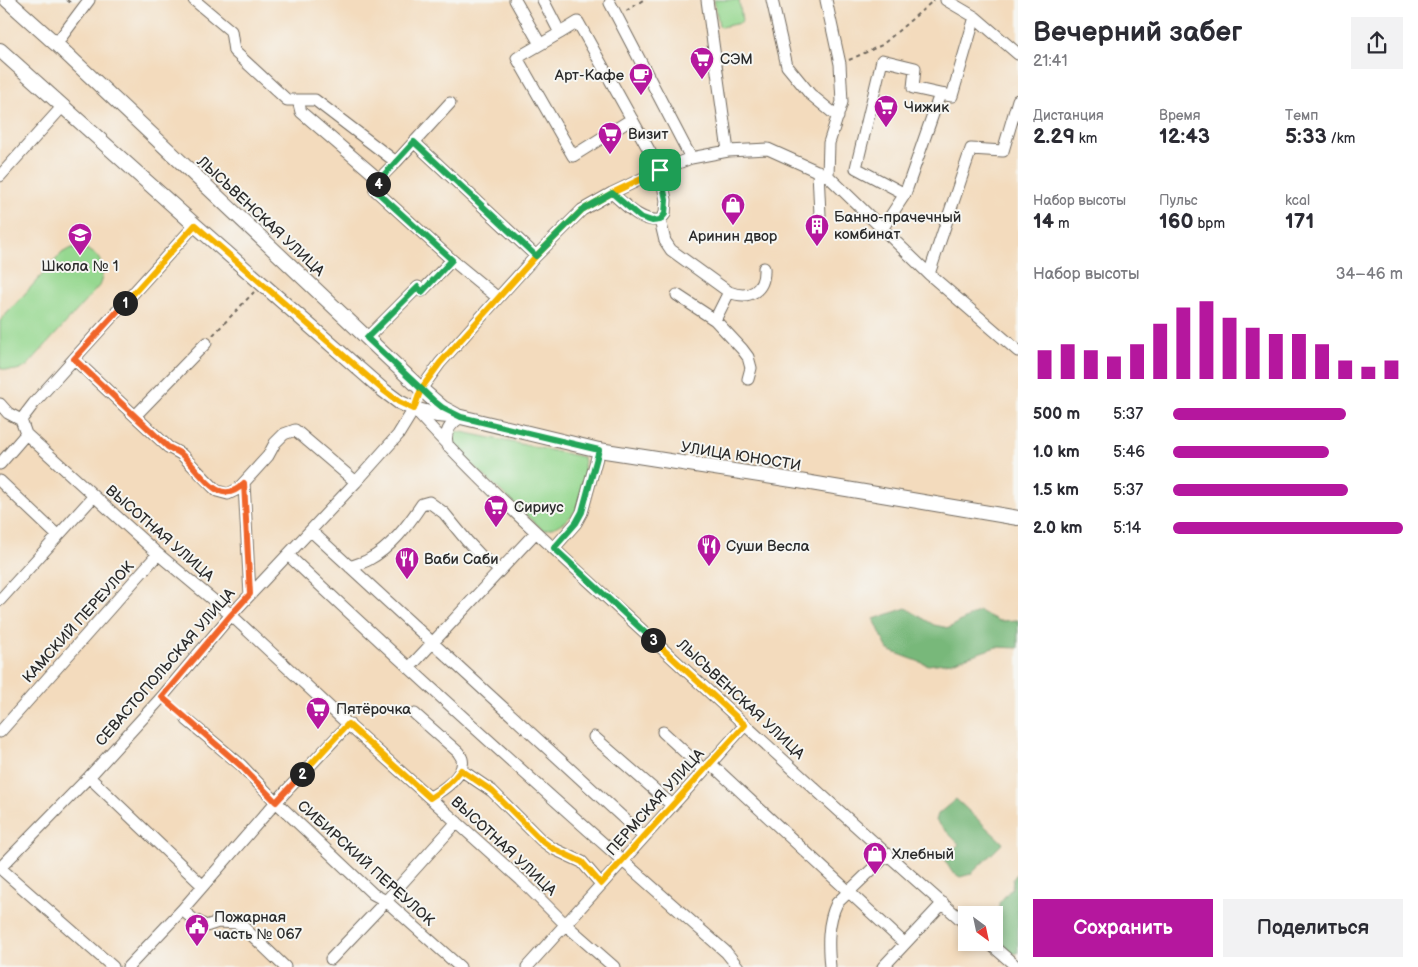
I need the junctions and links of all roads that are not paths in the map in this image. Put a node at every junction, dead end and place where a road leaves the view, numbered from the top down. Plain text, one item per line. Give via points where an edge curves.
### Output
1 (7, 0) edge
2 (89, 0) edge
3 (194, 0) edge
4 (515, 0) edge
5 (543, 0) edge
6 (707, 0) edge
7 (772, 0) edge
8 (826, 0) edge
9 (946, 0) edge
10 (610, 3) dead end
11 (975, 16) junction
12 (560, 32) junction
13 (56, 44) junction
14 (540, 44) junction
15 (0, 50) edge
16 (1018, 54) edge
17 (940, 94) junction
18 (298, 100) junction
19 (1018, 100) edge
20 (450, 103) dead end
21 (63, 106) junction
22 (838, 117) junction
23 (632, 119) junction
24 (414, 142) junction
25 (728, 151) junction
26 (691, 158) junction
27 (396, 162) junction
28 (660, 170) junction
29 (823, 174) junction
30 (0, 176) edge
31 (380, 180) junction
32 (612, 193) junction
33 (905, 194) junction
34 (820, 215) dead end
35 (660, 220) junction
36 (195, 225) junction
37 (882, 230) junction
38 (536, 256) junction
39 (452, 260) junction
40 (764, 268) dead end
41 (929, 274) junction
42 (729, 292) junction
43 (677, 295) dead end
44 (498, 298) junction
45 (715, 320) junction
46 (367, 338) junction
47 (206, 343) road end
48 (1018, 351) edge
49 (74, 359) junction
50 (748, 379) dead end
51 (421, 389) junction
52 (0, 404) edge
53 (414, 409) junction
54 (135, 416) junction
55 (461, 417) junction
56 (21, 420) junction
57 (26, 434) junction
58 (449, 447) junction
59 (599, 450) junction
60 (0, 464) edge
61 (0, 480) edge
62 (356, 482) junction
63 (244, 483) junction
64 (94, 496) junction
65 (1018, 518) edge
66 (311, 531) junction
67 (536, 532) junction
68 (58, 536) junction
69 (554, 548) junction
70 (158, 554) junction
71 (288, 554) junction
72 (350, 567) junction
73 (500, 570) junction
74 (250, 594) junction
75 (0, 600) edge
76 (231, 615) junction
77 (433, 642) junction
78 (409, 668) junction
79 (415, 714) dead end
80 (187, 720) road end
81 (348, 724) junction
82 (745, 725) junction
83 (0, 732) edge
84 (664, 732) dead end
85 (594, 737) dead end
86 (707, 767) junction
87 (461, 770) junction
88 (89, 777) junction
89 (430, 798) junction
90 (276, 802) junction
91 (672, 805) junction
92 (457, 822) junction
93 (644, 837) junction
94 (888, 854) junction
95 (622, 861) junction
96 (0, 868) edge
97 (601, 884) junction
98 (202, 885) junction
99 (849, 892) junction
100 (386, 901) junction
101 (943, 903) junction
102 (182, 910) junction
103 (958, 917) edge
104 (565, 924) junction
105 (904, 943) junction
106 (998, 951) edge
107 (331, 959) dead end
108 (113, 967) edge
109 (128, 967) edge
110 (285, 967) edge
111 (460, 967) edge
112 (527, 967) edge
113 (614, 967) edge
114 (738, 967) edge
115 (830, 967) edge
116 (883, 967) edge
117 (1017, 967) edge

1 - 13 main road, ЛЫСЬВЕНСКАЯ УЛИЦА
2 - 13 street
3 - 18 street via 231,32 234,51 287,100
4 - 14 street
5 - 12 street
6 - 25 street
7 - 22 street via 788,66 810,94
8 - 22 street via 840,64 842,102
9 - 11 street
10 - 26 street
11 - 16 street
11 - 17 street via 952,96
12 - 14 street
12 - 23 street via 578,22
13 - 46 main road, ЛЫСЬВЕНСКАЯ УЛИЦА
14 - 23 street via 517,58 573,156
15 - 21 main road, ЛЫСЬВЕНСКАЯ УЛИЦА
17 - 33 street
17 - 33 street via 913,88 915,68 882,60 856,168
18 - 27 street via 315,100
18 - 31 street via 300,112
19 - 41 street via 1002,151 971,150
20 - 24 street
21 - 30 street
21 - 36 main road, ЛЫСЬВЕНСКАЯ УЛИЦА
22 - 29 street
23 - 28 street
24 - 27 street
24 - 38 street
25 - 26 street
25 - 29 street via 768,149
26 - 28 street
27 - 31 street
28 - 32 street
28 - 35 street via 666,200 665,214
29 - 34 street
29 - 37 street
31 - 39 street via 375,190
32 - 35 street via 640,217
32 - 38 street via 582,210
33 - 37 street
35 - 42 street via 665,241 671,250
36 - 49 street
36 - 53 main road, ЛЫСЬВЕНСКАЯ УЛИЦА via 383,390
37 - 41 street
38 - 44 street
39 - 44 street
39 - 46 street via 422,292 418,287
40 - 42 street via 765,277 757,291 747,296
41 - 48 street
42 - 45 street
43 - 45 street
44 - 51 street
45 - 50 street via 748,357 751,368
46 - 51 main road, ЛЫСЬВЕНСКАЯ УЛИЦА
47 - 54 street
49 - 54 street
49 - 56 street
51 - 53 main road, СЕВАСТОПОЛЬСКАЯ УЛИЦА
51 - 55 main road, ЛЫСЬВЕНСКАЯ УЛИЦА via 443,408
52 - 56 street
53 - 55 main road, ЛЫСЬВЕНСКАЯ УЛИЦА
53 - 58 street, ЛЫСЬВЕНСКАЯ УЛИЦА
53 - 62 street, СЕВАСТОПОЛЬСКАЯ УЛИЦА via 398,436
54 - 63 street via 168,447 181,454 217,492 228,494
55 - 58 street via 446,433
55 - 59 main road, УЛИЦА ЮНОСТИ
56 - 57 street, ВЫСОТНАЯ УЛИЦА
57 - 60 street
57 - 64 street, ВЫСОТНАЯ УЛИЦА
58 - 67 street, ЛЫСЬВЕНСКАЯ УЛИЦА
59 - 65 main road, УЛИЦА ЮНОСТИ
59 - 69 street via 582,512
61 - 68 street
62 - 63 street via 295,430 284,434
62 - 66 street, СЕВАСТОПОЛЬСКАЯ УЛИЦА
63 - 74 street
64 - 68 street
64 - 70 street, ВЫСОТНАЯ УЛИЦА
66 - 71 street, СЕВАСТОПОЛЬСКАЯ УЛИЦА
66 - 72 street
67 - 69 street, ЛЫСЬВЕНСКАЯ УЛИЦА
67 - 73 street
68 - 75 street
69 - 82 street, ЛЫСЬВЕНСКАЯ УЛИЦА
70 - 76 street, ВЫСОТНАЯ УЛИЦА
70 - 83 street, КАМСКИЙ ПЕРЕУЛОК
71 - 74 street, СЕВАСТОПОЛЬСКАЯ УЛИЦА
71 - 78 street
72 - 73 street via 381,552 422,504 430,502 444,513 483,558
72 - 77 street
73 - 77 street
74 - 76 street, СЕВАСТОПОЛЬСКАЯ УЛИЦА
76 - 81 street, ВЫСОТНАЯ УЛИЦА
76 - 88 street, СЕВАСТОПОЛЬСКАЯ УЛИЦА
77 - 78 street
77 - 93 street
78 - 95 street
79 - 87 street via 458,752 462,760
80 - 90 street, СИБИРСКИЙ ПЕРЕУЛОК via 241,766
81 - 89 street, ВЫСОТНАЯ УЛИЦА
81 - 90 street
82 - 86 street, ПЕРМСКАЯ УЛИЦА
82 - 94 street, ЛЫСЬВЕНСКАЯ УЛИЦА
84 - 86 street
85 - 91 street
86 - 91 street, ПЕРМСКАЯ УЛИЦА
86 - 99 street
87 - 89 street via 451,783
87 - 97 street via 492,791 541,840 582,862
88 - 96 street, СЕВАСТОПОЛЬСКАЯ УЛИЦА
88 - 98 street
89 - 92 street, ВЫСОТНАЯ УЛИЦА
90 - 98 street
90 - 100 street, СИБИРСКИЙ ПЕРЕУЛОК via 373,894
91 - 93 street, ПЕРМСКАЯ УЛИЦА
92 - 100 street
92 - 104 street, ВЫСОТНАЯ УЛИЦА
93 - 95 street, ПЕРМСКАЯ УЛИЦА
94 - 99 street
94 - 101 street, ЛЫСЬВЕНСКАЯ УЛИЦА
95 - 97 street, ПЕРМСКАЯ УЛИЦА
95 - 114 street via 726,952
96 - 108 street
97 - 104 street, ПЕРМСКАЯ УЛИЦА
98 - 102 street
99 - 105 street
99 - 115 street via 834,909 828,944
100 - 107 street
100 - 111 street, СИБИРСКИЙ ПЕРЕУЛОК
101 - 103 street, ЛЫСЬВЕНСКАЯ УЛИЦА
101 - 105 street
102 - 109 street
102 - 110 street via 206,926 218,922 239,923
104 - 112 street, ПЕРМСКАЯ УЛИЦА
104 - 113 street, ВЫСОТНАЯ УЛИЦА
105 - 116 street
106 - 117 street

